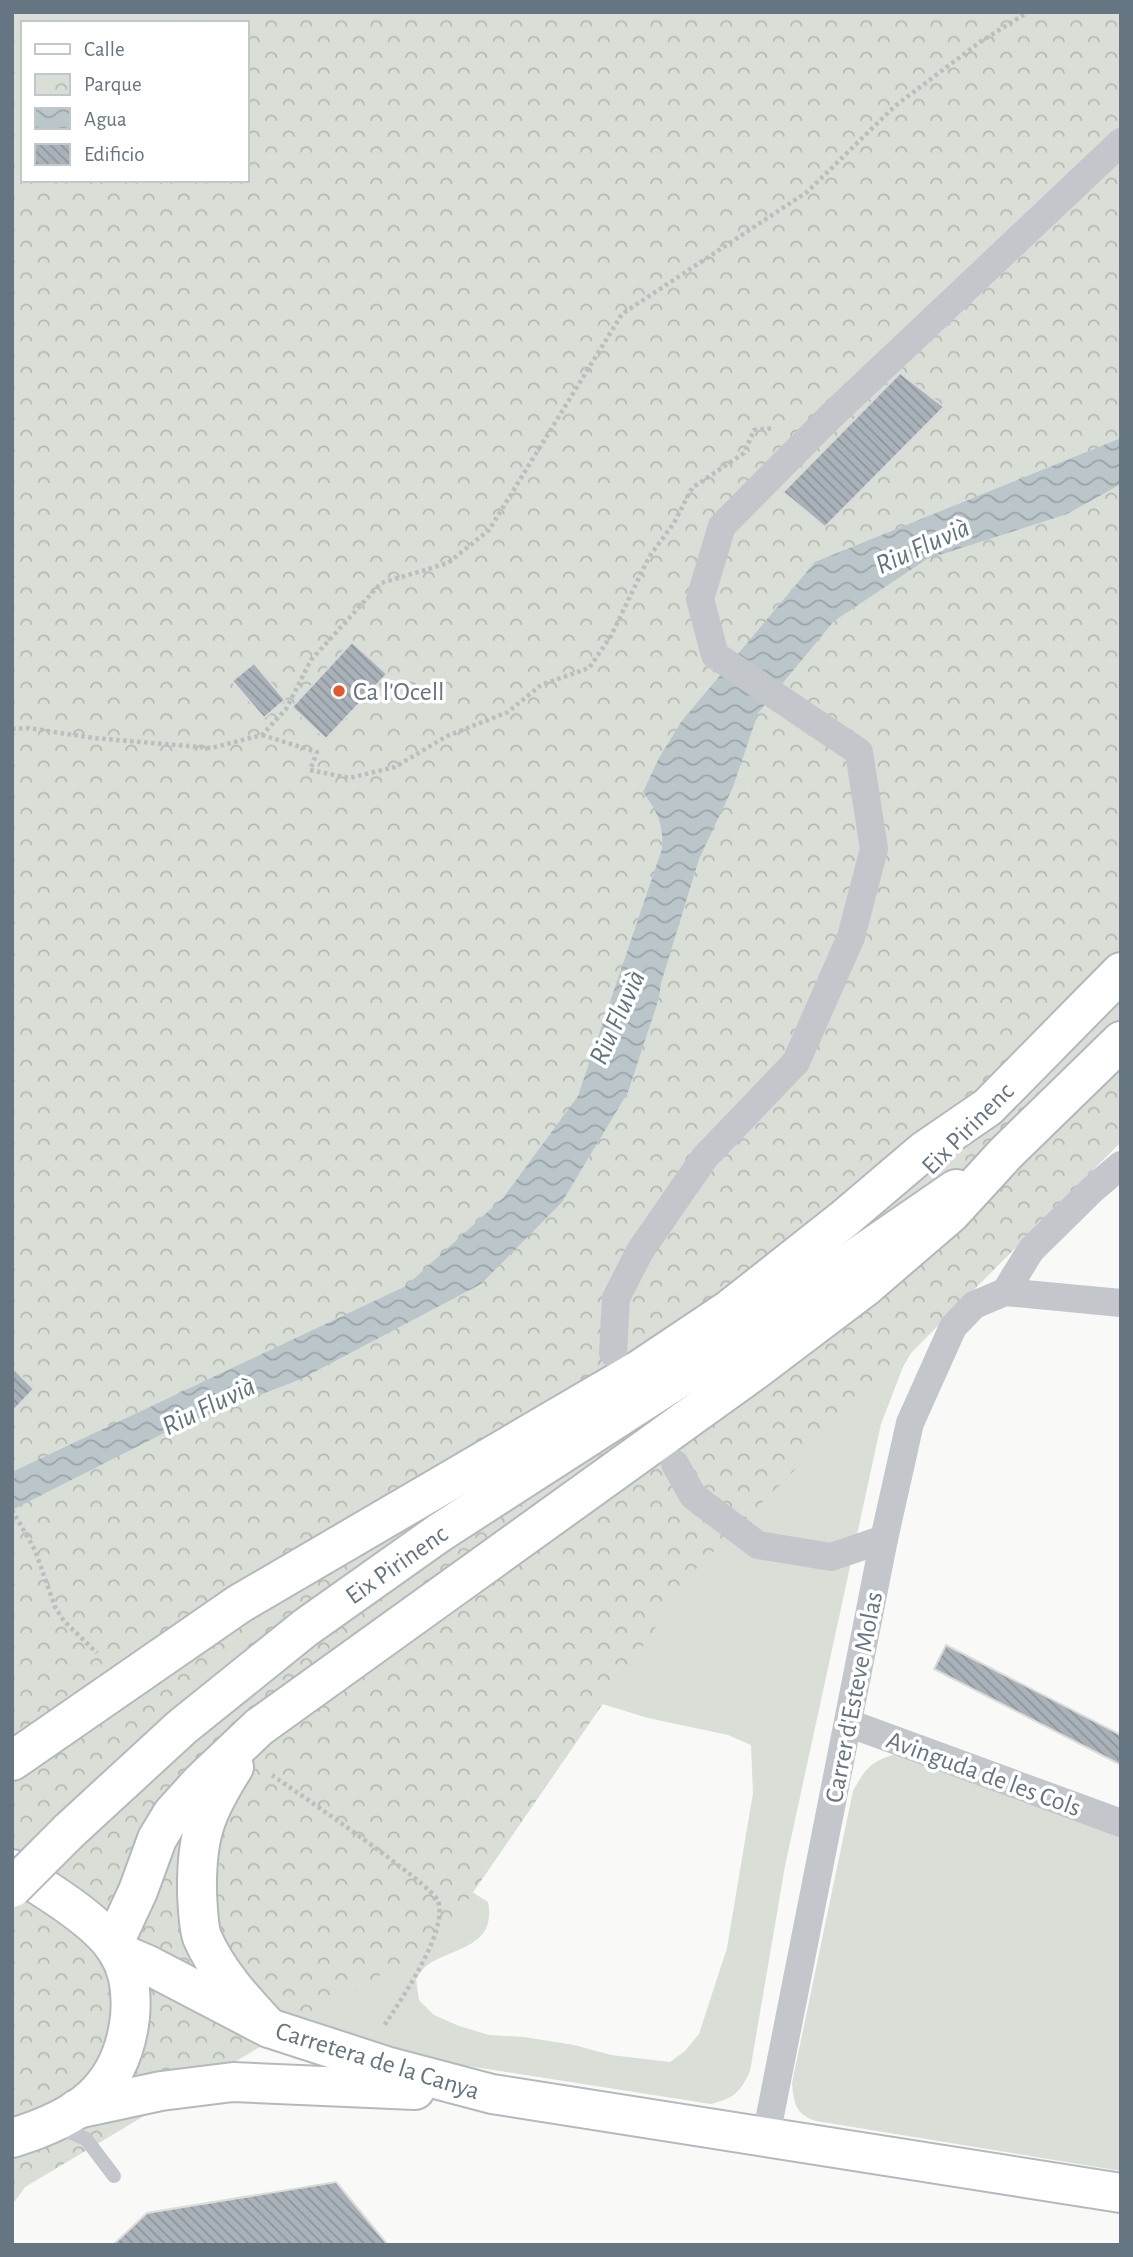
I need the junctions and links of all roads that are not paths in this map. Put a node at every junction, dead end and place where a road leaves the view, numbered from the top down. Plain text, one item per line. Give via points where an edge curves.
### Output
1 (1121, 142) edge
2 (1121, 972) edge
3 (1121, 1041) edge
4 (988, 1107) junction
5 (1005, 1154) junction
6 (1121, 1165) edge
7 (815, 1285) junction
8 (1005, 1292) junction
9 (1121, 1303) edge
10 (612, 1353) dead end
11 (675, 1464) dead end
12 (884, 1539) junction
13 (848, 1723) junction
14 (259, 1727) junction
15 (12, 1761) edge
16 (1121, 1823) edge
17 (12, 1869) edge
18 (12, 1888) edge
19 (116, 1948) junction
20 (269, 2028) junction
21 (492, 2094) junction
22 (65, 2117) junction
23 (766, 2136) junction
24 (12, 2138) edge
25 (114, 2176) dead end
26 (1121, 2193) edge

1 - 10 street via 829,418 722,526 700,599 715,655 859,752 874,849 851,937 796,1062 705,1157 640,1251 616,1298
2 - 4 main road, Eix Pirinenc
3 - 5 main road, Eix Pirinenc
4 - 7 main road, Eix Pirinenc
4 - 15 main road via 924,1151 730,1309 639,1370 239,1604
5 - 7 main road, Eix Pirinenc
5 - 14 main road via 951,1213 865,1287
6 - 8 street via 1031,1250
7 - 18 main road, Eix Pirinenc, bridge via 439,1533 305,1628 182,1727
8 - 9 street
8 - 12 street, Carrer d'Esteve Molas via 974,1305 953,1327 911,1423
11 - 12 street via 693,1496 758,1545 831,1557
12 - 13 street, Carrer d'Esteve Molas
13 - 16 street, Avinguda de les Cols
13 - 23 street, Carrer d'Esteve Molas
14 - 19 main road via 172,1814 157,1839
14 - 20 main road via 215,1797 199,1839 198,1903 201,1935 228,1983
17 - 19 main road via 66,1903
19 - 20 main road, Carretera de la Canya
19 - 22 main road via 130,1979 128,2037 113,2075 100,2093
20 - 21 main road, Carretera de la Canya
21 - 22 main road, Carretera de la Canya via 233,2082 161,2091
21 - 23 main road
22 - 24 main road
22 - 25 lane
23 - 26 main road

